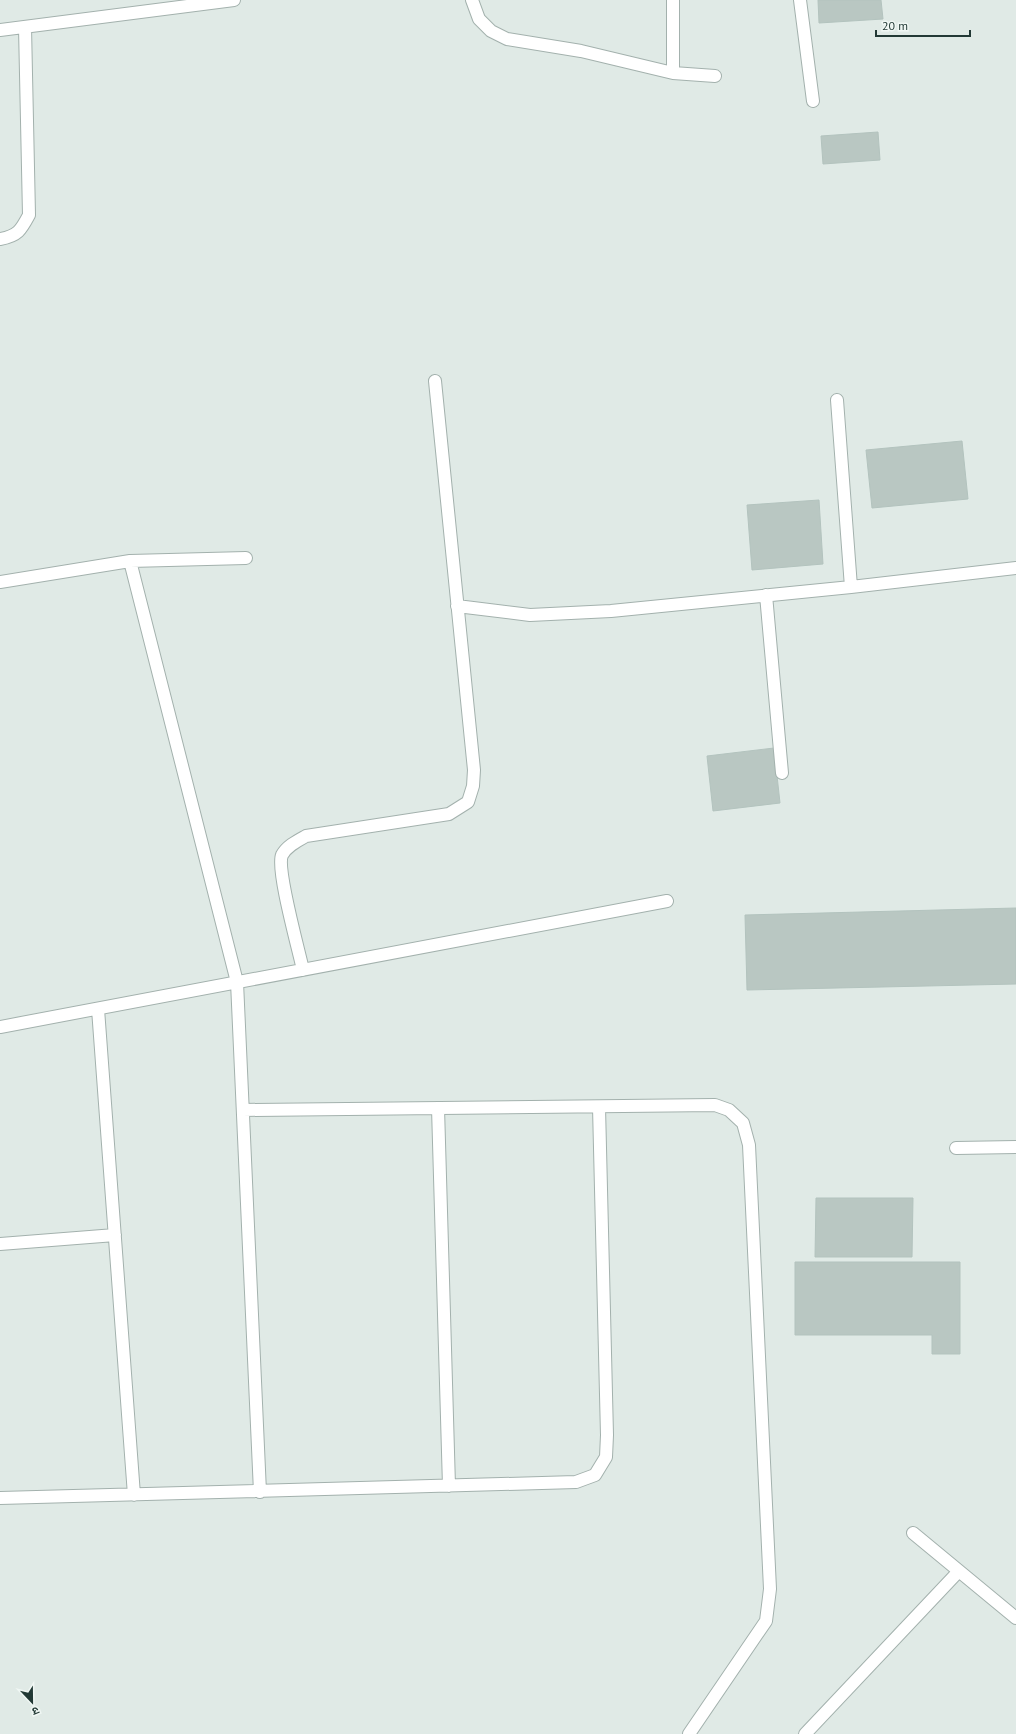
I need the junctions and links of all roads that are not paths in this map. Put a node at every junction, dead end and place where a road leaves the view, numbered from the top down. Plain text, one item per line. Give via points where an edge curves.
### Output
1 (234, 0) edge
2 (472, 0) edge
3 (673, 0) edge
4 (800, 0) edge
5 (25, 27) junction
6 (0, 30) edge
7 (673, 73) junction
8 (715, 76) dead end
9 (813, 101) dead end
10 (0, 239) edge
11 (435, 381) dead end
12 (837, 400) dead end
13 (246, 558) dead end
14 (130, 561) junction
15 (1016, 568) edge
16 (0, 582) edge
17 (851, 587) junction
18 (766, 595) junction
19 (457, 606) junction
20 (782, 773) dead end
21 (667, 901) dead end
22 (303, 970) junction
23 (237, 982) junction
24 (98, 1009) junction
25 (0, 1027) edge
26 (599, 1106) junction
27 (438, 1108) junction
28 (243, 1110) junction
29 (1016, 1147) edge
30 (956, 1148) dead end
31 (114, 1235) junction
32 (0, 1244) edge
33 (449, 1486) junction
34 (260, 1492) junction
35 (134, 1495) junction
36 (0, 1498) edge
37 (913, 1533) dead end
38 (959, 1571) junction
39 (1016, 1618) edge
40 (689, 1734) edge
41 (805, 1734) edge

1 - 5 street
2 - 7 street via 479,19 491,31 507,39 581,51
3 - 7 street
4 - 9 street
5 - 6 street
5 - 10 street via 29,215 21,230
7 - 8 street
11 - 19 street
12 - 17 street
13 - 14 street
14 - 16 street
14 - 23 street
15 - 17 street
17 - 18 street
18 - 19 street via 611,611 530,615
18 - 20 street
19 - 22 street via 474,770 468,802 449,814 306,836 290,845 282,856 281,875
21 - 22 street
22 - 23 street
23 - 24 street
23 - 28 street
24 - 25 street
24 - 31 street
26 - 27 street
26 - 33 street via 606,1457 595,1475 576,1482
26 - 40 street via 715,1105 729,1110 743,1123 749,1145 770,1589 766,1621
27 - 28 street
27 - 33 street
28 - 34 street
29 - 30 street
31 - 32 street
31 - 35 street
33 - 34 street
34 - 35 street
35 - 36 street
37 - 38 street
38 - 39 street
38 - 41 street

